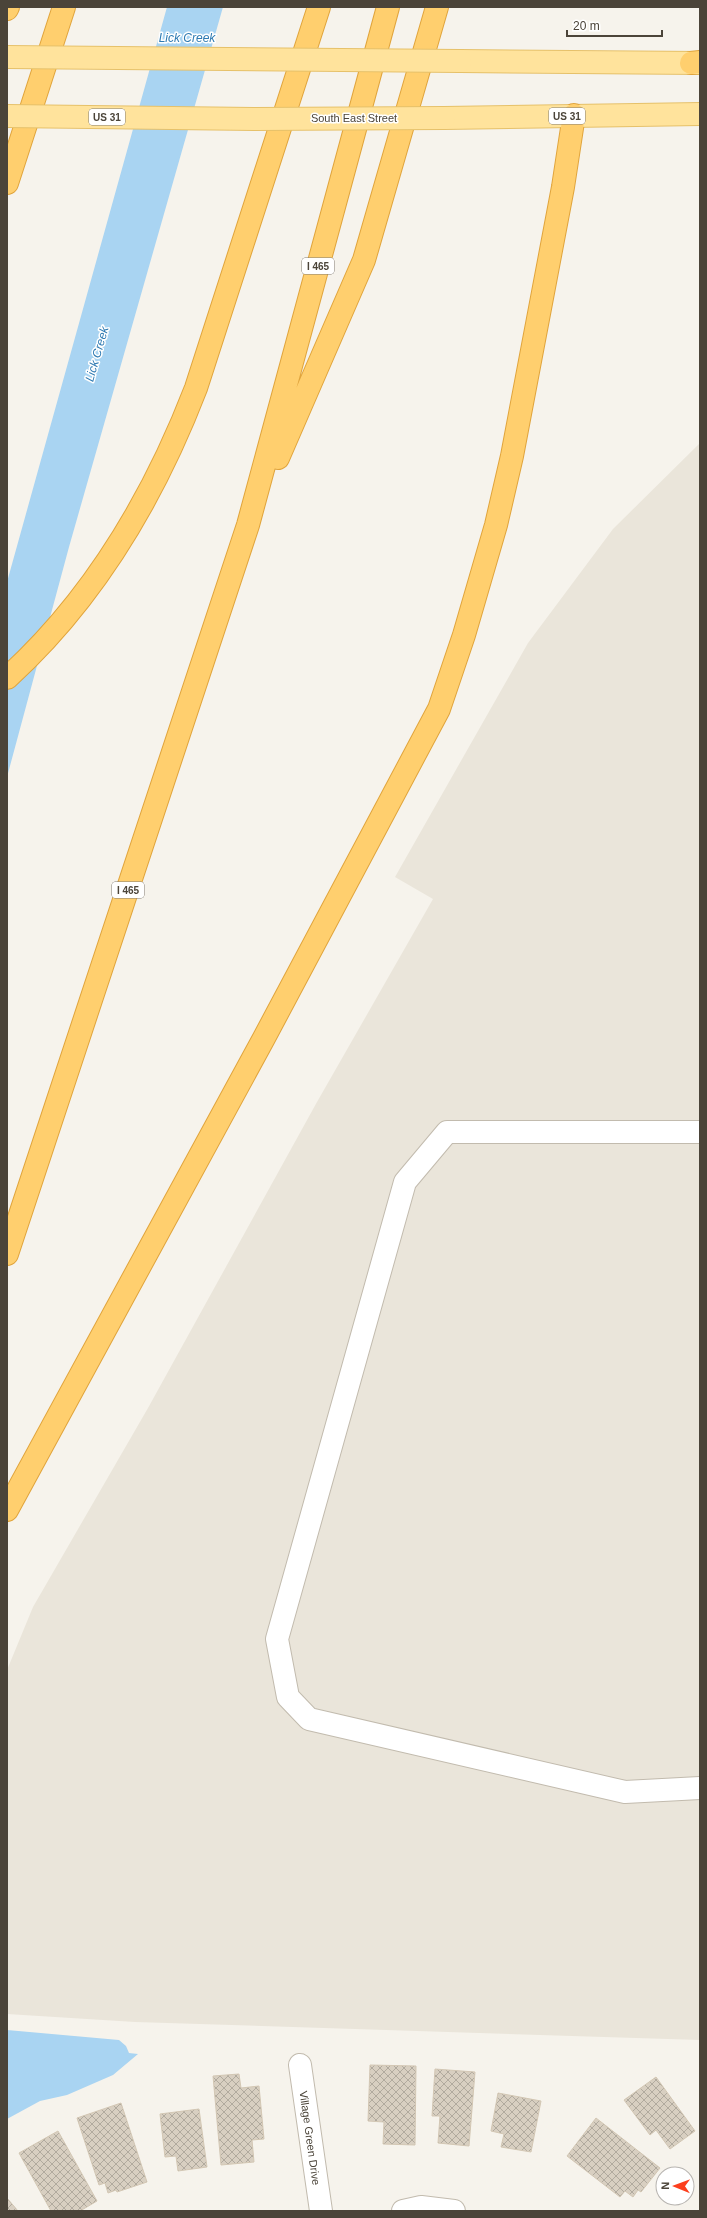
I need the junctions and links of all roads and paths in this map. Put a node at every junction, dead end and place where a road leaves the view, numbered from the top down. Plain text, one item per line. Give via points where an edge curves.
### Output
1 (64, 7) edge
2 (319, 7) edge
3 (388, 7) edge
4 (437, 7) edge
5 (7, 58) edge
6 (697, 63) edge
7 (700, 114) edge
8 (574, 115) junction
9 (7, 116) edge
10 (7, 183) edge
11 (248, 525) junction
12 (7, 678) edge
13 (700, 1132) edge
14 (7, 1254) edge
15 (7, 1510) edge
16 (700, 1788) edge
17 (300, 2065) dead end
18 (321, 2211) edge
19 (403, 2211) edge
20 (454, 2211) edge

1 - 10 highway
2 - 12 highway via 196,388 178,435 132,525 74,606 42,644
3 - 11 highway, I 465
4 - 11 highway via 364,260
5 - 6 main road, bridge
7 - 8 main road, South East Street / US 31
8 - 9 main road, South East Street / US 31, bridge via 254,119
8 - 15 highway via 563,187 512,456 496,525 439,709 264,1038
11 - 14 highway, I 465
13 - 16 street via 447,1132 423,1160 405,1182 276,1639 288,1697 309,1719 625,1792
17 - 18 street, Village Green Drive
19 - 20 street via 421,2207

